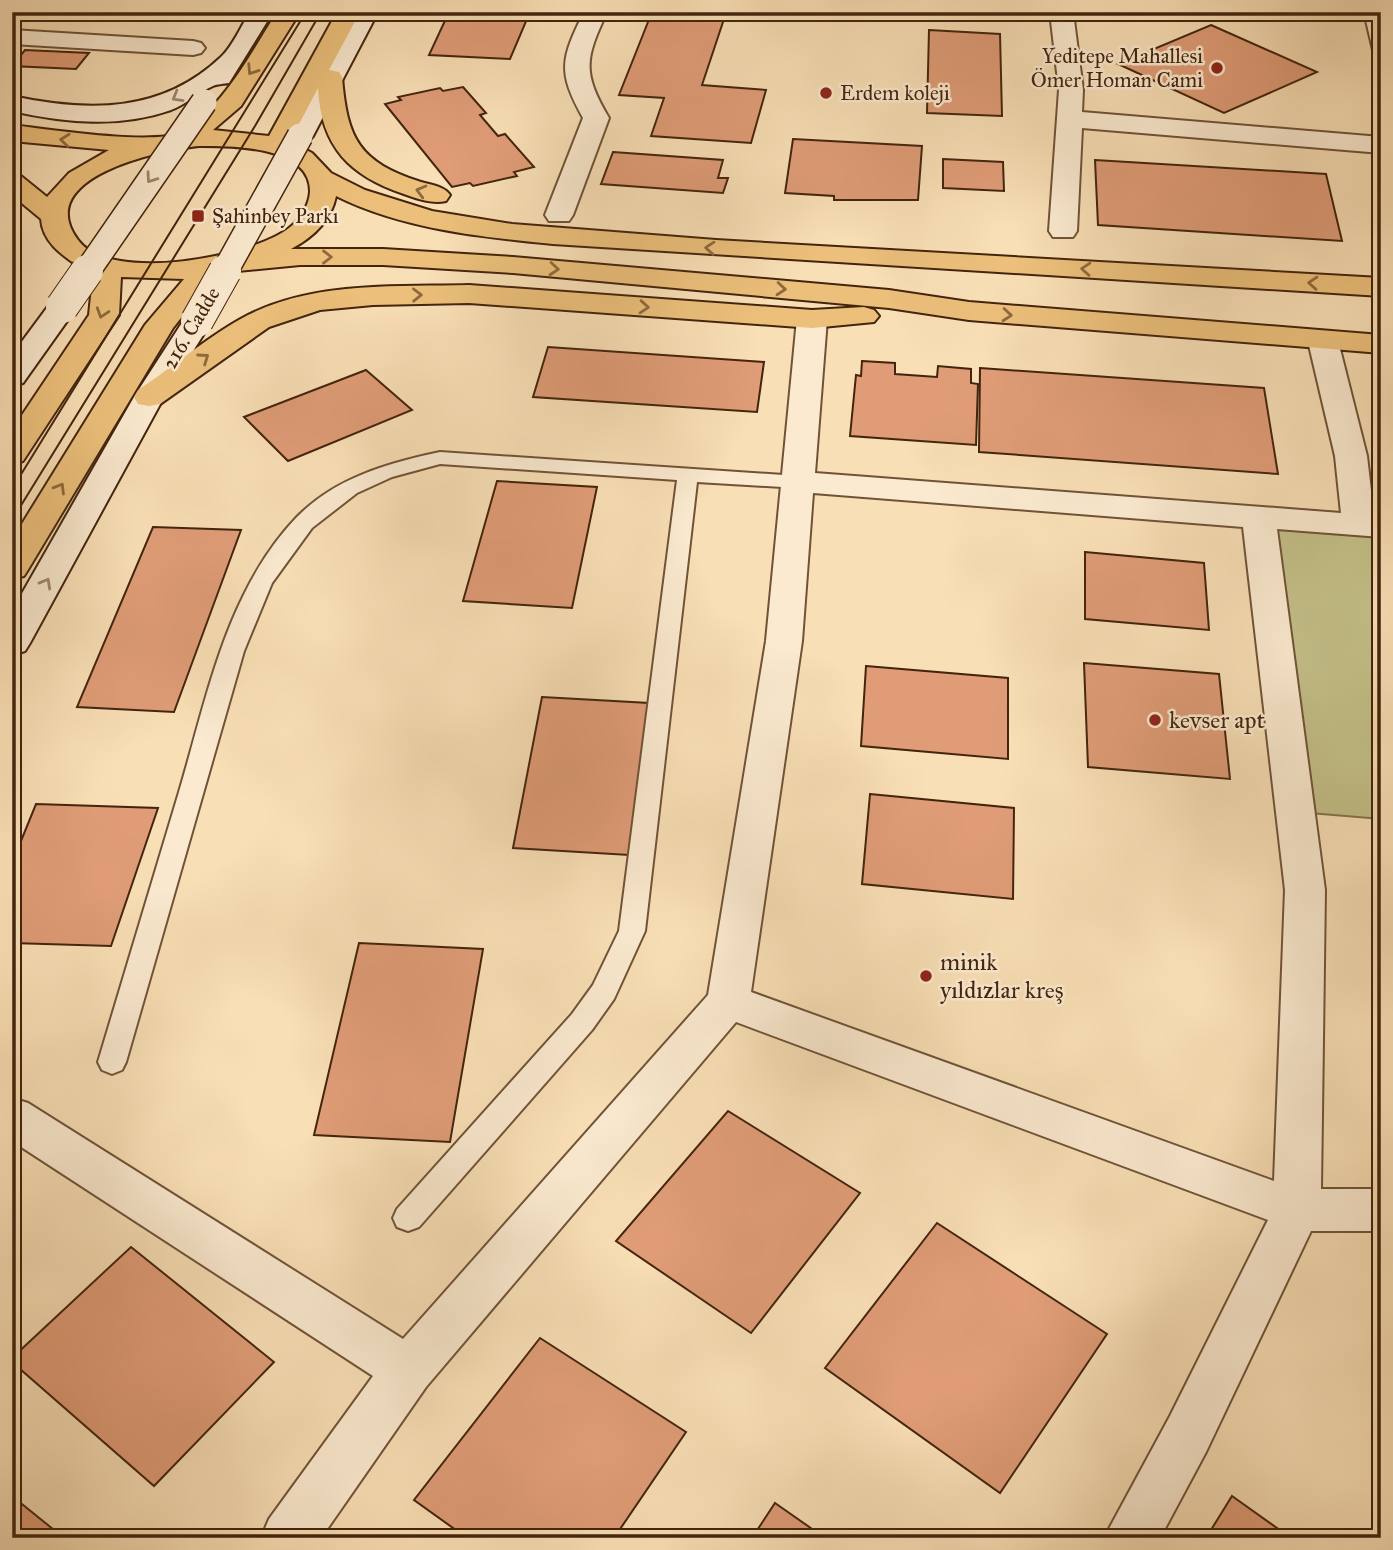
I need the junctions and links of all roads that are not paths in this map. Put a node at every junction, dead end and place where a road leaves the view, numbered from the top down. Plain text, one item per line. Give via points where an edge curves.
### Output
1 (262, 12) edge
2 (289, 12) edge
3 (349, 12) edge
4 (367, 12) edge
5 (596, 12) edge
6 (1061, 12) edge
7 (1369, 13) edge
8 (12, 37) edge
9 (1381, 45) edge
10 (193, 48) dead end
11 (234, 59) junction
12 (330, 77) junction
13 (12, 103) edge
14 (1070, 119) junction
15 (12, 133) edge
16 (188, 139) junction
17 (289, 141) junction
18 (158, 144) junction
19 (1381, 145) edge
20 (322, 179) junction
21 (12, 182) edge
22 (53, 215) junction
23 (559, 215) junction
24 (1063, 232) dead end
25 (85, 257) junction
26 (974, 262) junction
27 (225, 265) junction
28 (1381, 287) edge
29 (969, 311) junction
30 (812, 319) junction
31 (1323, 341) junction
32 (1381, 344) edge
33 (12, 377) edge
34 (149, 397) junction
35 (12, 454) edge
36 (688, 474) junction
37 (799, 482) junction
38 (1259, 518) junction
39 (1370, 526) edge
40 (12, 568) edge
41 (12, 643) edge
42 (728, 1001) junction
43 (112, 1062) dead end
44 (12, 1117) edge
45 (1297, 1210) junction
46 (1381, 1210) edge
47 (408, 1217) dead end
48 (408, 1370) junction
49 (288, 1538) edge
50 (1131, 1538) edge

1 - 11 street
2 -> 16 main road via 232,102
3 - 17 main road via 285,125
4 - 12 street, 216. Cadde
5 - 23 street via 573,60 580,92 596,118
6 - 14 street
7 - 9 street
8 - 10 street
11 -> 13 street via 162,105 103,116 55,113
11 -> 33 street, bridge
12 - 17 street, 216. Cadde
23 -> 12 main road via 412,189 376,172 346,147 333,118
14 - 19 street
14 - 24 street
18 -> 15 main road
16 - 17 main road
16 - 18 main road
17 - 20 main road
17 - 34 street, 216. Cadde, bridge via 197,321
18 - 22 main road via 102,162 77,178 60,196
26 -> 20 main road via 788,254 464,225 348,194
20 - 27 main road via 324,198 316,217 296,236 266,253
21 - 22 main road
22 - 25 main road via 56,231 66,245
23 - 26 main road via 789,231
25 - 27 main road via 149,272
25 -> 35 main road via 107,274 104,315
28 -> 26 main road
27 -> 29 main road via 300,257 513,265 888,299
40 -> 27 main road via 160,325 189,289
29 - 30 main road
29 -> 31 main road
34 -> 30 main road via 258,321 316,302 469,294
30 - 37 street
31 - 32 main road
31 - 39 street
41 -> 34 street, 216. Cadde
36 - 37 lane
36 - 43 lane via 440,458 362,482 304,523 268,573 234,645
36 - 47 lane via 632,931 604,991 582,1023
37 - 38 street
37 - 42 street via 784,641
38 - 39 street
38 - 45 street via 1305,890
42 - 45 street
42 - 48 street
44 - 48 street
45 - 46 street
45 - 50 street via 1188,1434
48 - 49 street

